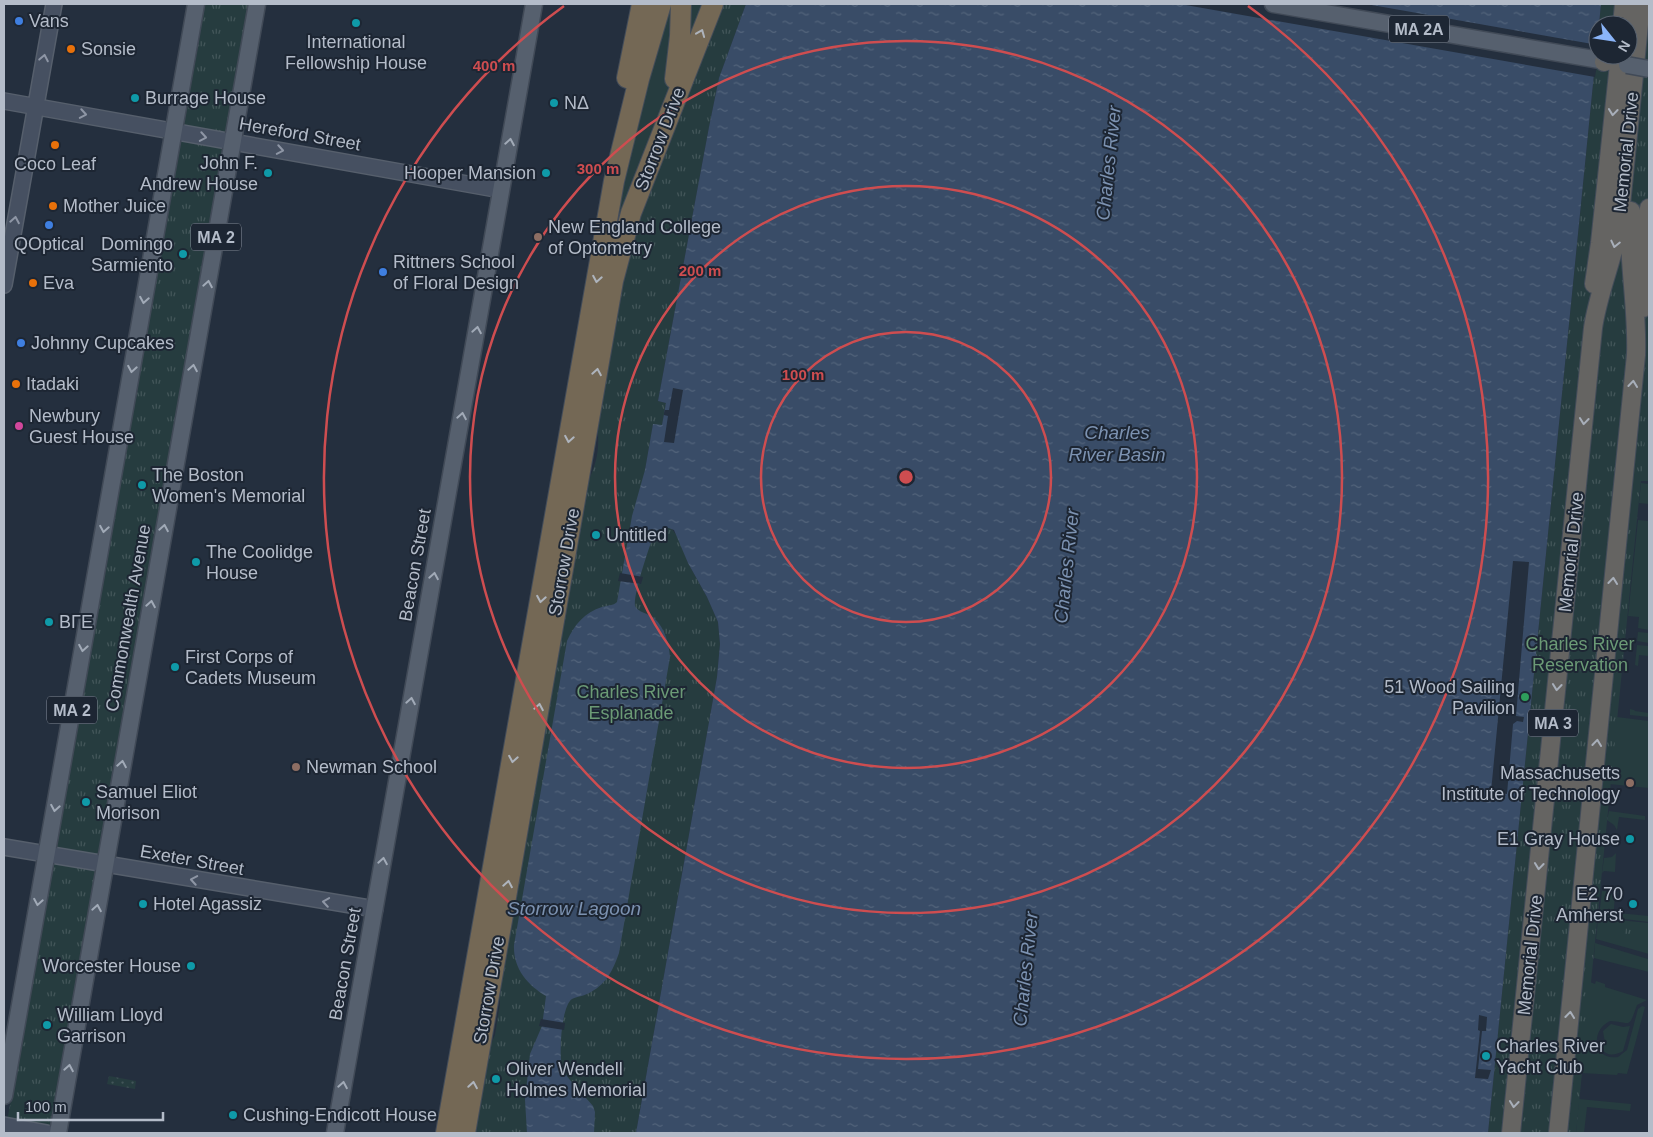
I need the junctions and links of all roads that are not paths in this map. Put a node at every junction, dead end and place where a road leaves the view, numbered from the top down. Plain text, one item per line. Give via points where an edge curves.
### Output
1 (54, 4) edge
2 (196, 4) edge
3 (204, 4) edge
4 (248, 4) edge
5 (257, 4) edge
6 (534, 4) edge
7 (642, 4) edge
8 (661, 4) edge
9 (713, 4) edge
10 (1273, 4) edge
11 (1641, 4) edge
12 (681, 6) edge
13 (1649, 29) edge
14 (190, 46) junction
15 (248, 50) junction
16 (1588, 57) edge
17 (1611, 65) edge
18 (1630, 65) edge
19 (1649, 69) edge
20 (4, 100) edge
21 (35, 106) junction
22 (670, 111) junction
23 (174, 131) junction
24 (232, 142) junction
25 (502, 190) junction
26 (611, 197) junction
27 (1649, 208) edge
28 (4, 285) edge
29 (1636, 355) junction
30 (1589, 372) junction
31 (1546, 791) junction
32 (1592, 791) junction
33 (4, 847) edge
34 (46, 854) junction
35 (105, 864) junction
36 (374, 909) junction
37 (4, 1096) edge
38 (4, 1125) edge
39 (451, 1132) edge
40 (47, 1133) edge
41 (58, 1133) edge
42 (335, 1133) edge
43 (1511, 1133) edge
44 (1558, 1133) edge

21 -> 1 main road
2 - 14 main road
3 - 14 main road, MA 2
4 - 15 main road, Commonwealth Avenue / MA 2
5 - 15 main road, Commonwealth Avenue
25 -> 6 main road, Beacon Street
7 - 26 highway via 614,149
8 - 26 highway, Storrow Drive via 638,79
22 -> 9 highway, Storrow Drive
10 - 16 main road, MA 2A
11 -> 30 highway, Memorial Drive / MA 3 via 1619,225 1596,312
12 - 22 highway via 678,60
13 - 29 highway, Memorial Drive / MA 3 via 1630,236
14 - 23 main road, MA 2
15 - 24 main road, Commonwealth Avenue / MA 2
17 -> 30 highway via 1600,243 1591,304
18 - 19 main road, MA 2A, bridge
20 - 21 main road, Hereford Street
21 -> 23 main road, Hereford Street
28 -> 21 main road
39 -> 22 highway, Storrow Drive via 613,281 631,213
23 -> 24 main road, Hereford Street
23 -> 34 main road, MA 2
24 -> 25 main road, Hereford Street
35 -> 24 main road, Commonwealth Avenue / MA 2
36 -> 25 main road, Beacon Street
26 -> 39 highway, Storrow Drive
27 - 29 highway via 1644,298
32 -> 29 highway, Memorial Drive / MA 3
30 -> 31 highway, Memorial Drive / MA 3
31 - 32 highway via 1555,788
31 -> 43 highway, Memorial Drive / MA 3
44 -> 32 highway, Memorial Drive / MA 3
33 - 34 main road, Exeter Street
34 - 35 main road, Exeter Street
34 -> 37 main road, MA 2
36 -> 35 main road, Exeter Street
41 -> 35 main road, Commonwealth Avenue / MA 2
42 -> 36 main road, Beacon Street
38 - 40 main road

